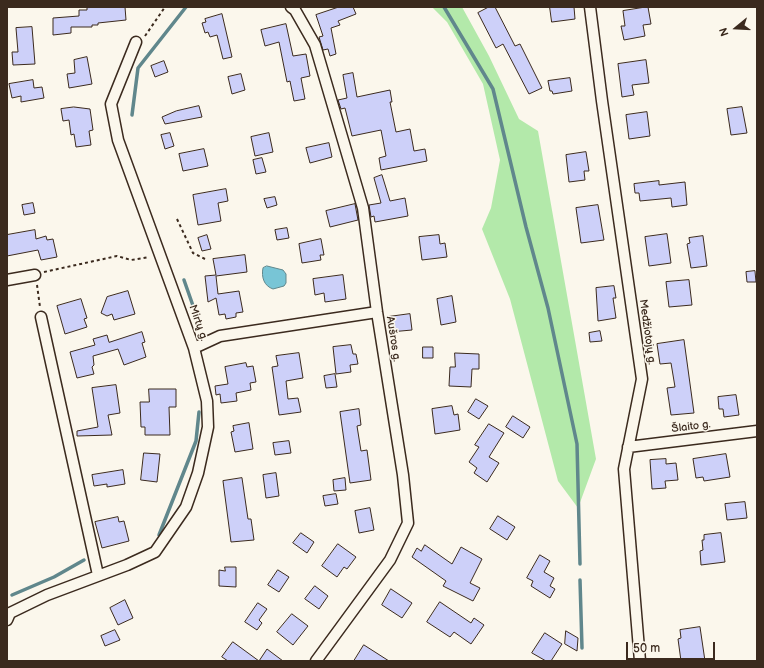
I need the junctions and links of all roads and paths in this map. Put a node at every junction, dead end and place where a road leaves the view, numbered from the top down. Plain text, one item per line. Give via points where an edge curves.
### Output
1 (165, 7) edge
2 (291, 7) edge
3 (590, 7) edge
4 (136, 42) joint
5 (176, 220) dead end
6 (160, 255) junction
7 (205, 258) dead end
8 (35, 274) junction
9 (7, 280) edge
10 (377, 312) junction
11 (41, 318) joint
12 (194, 348) junction
13 (757, 431) edge
14 (628, 447) junction
15 (98, 575) junction
16 (8, 614) edge
17 (316, 661) edge
18 (640, 661) edge

1 - 4 path via 146,36
2 - 10 street, Aušros g. via 315,45 363,208
3 - 14 street, Medžiotojų g. via 642,379
4 - 6 street, Mirtų g. via 111,104 118,140
5 - 7 path via 193,253
6 - 8 path via 131,260 118,256
6 - 12 street, Mirtų g.
8 - 9 street
8 - 11 path
10 - 12 street via 220,336
10 - 17 street, Aušros g. via 403,475 408,523 390,560
11 - 15 street
12 - 15 street, Mirtų g. via 207,401 208,427 198,473 186,507 155,552
13 - 14 street, Šlaito g.
14 - 18 street, Medžiotojų g. via 624,469
15 - 16 street, Mirtų g.

